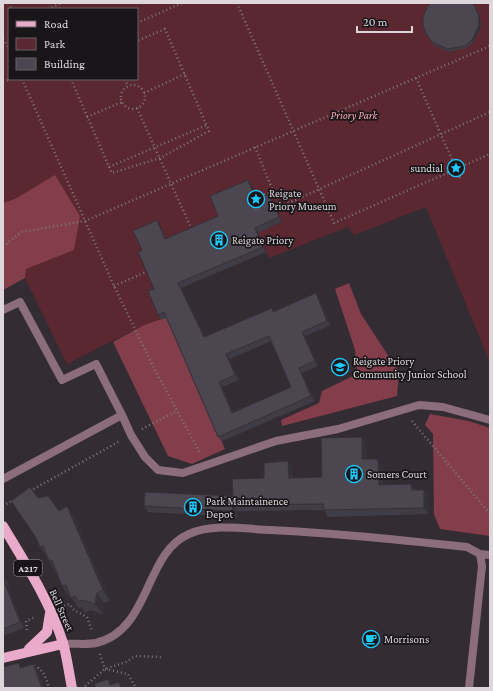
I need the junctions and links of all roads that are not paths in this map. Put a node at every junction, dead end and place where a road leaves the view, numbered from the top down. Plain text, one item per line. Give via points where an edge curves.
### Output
1 (3, 310) edge
2 (122, 415) junction
3 (490, 420) edge
4 (3, 479) edge
5 (3, 526) edge
6 (480, 554) junction
7 (490, 555) edge
8 (50, 611) junction
9 (63, 644) junction
10 (27, 651) junction
11 (3, 658) edge
12 (72, 688) edge
13 (469, 688) edge

1 - 2 lane via 20,302 62,380 96,364
2 - 3 lane via 131,435 158,470 183,473 276,441 338,429 419,405 443,407
2 - 4 lane
5 - 8 main road, Bell Street / A217 via 32,574
6 - 7 lane
6 - 9 lane via 467,547 341,533 206,529 190,534 175,543 166,554 128,625 111,638 96,643
6 - 13 lane via 482,566
8 - 9 main road, Bell Street / A217
8 - 10 main road via 47,632
9 - 10 main road
9 - 12 main road, Bell Street / A217
10 - 11 main road

